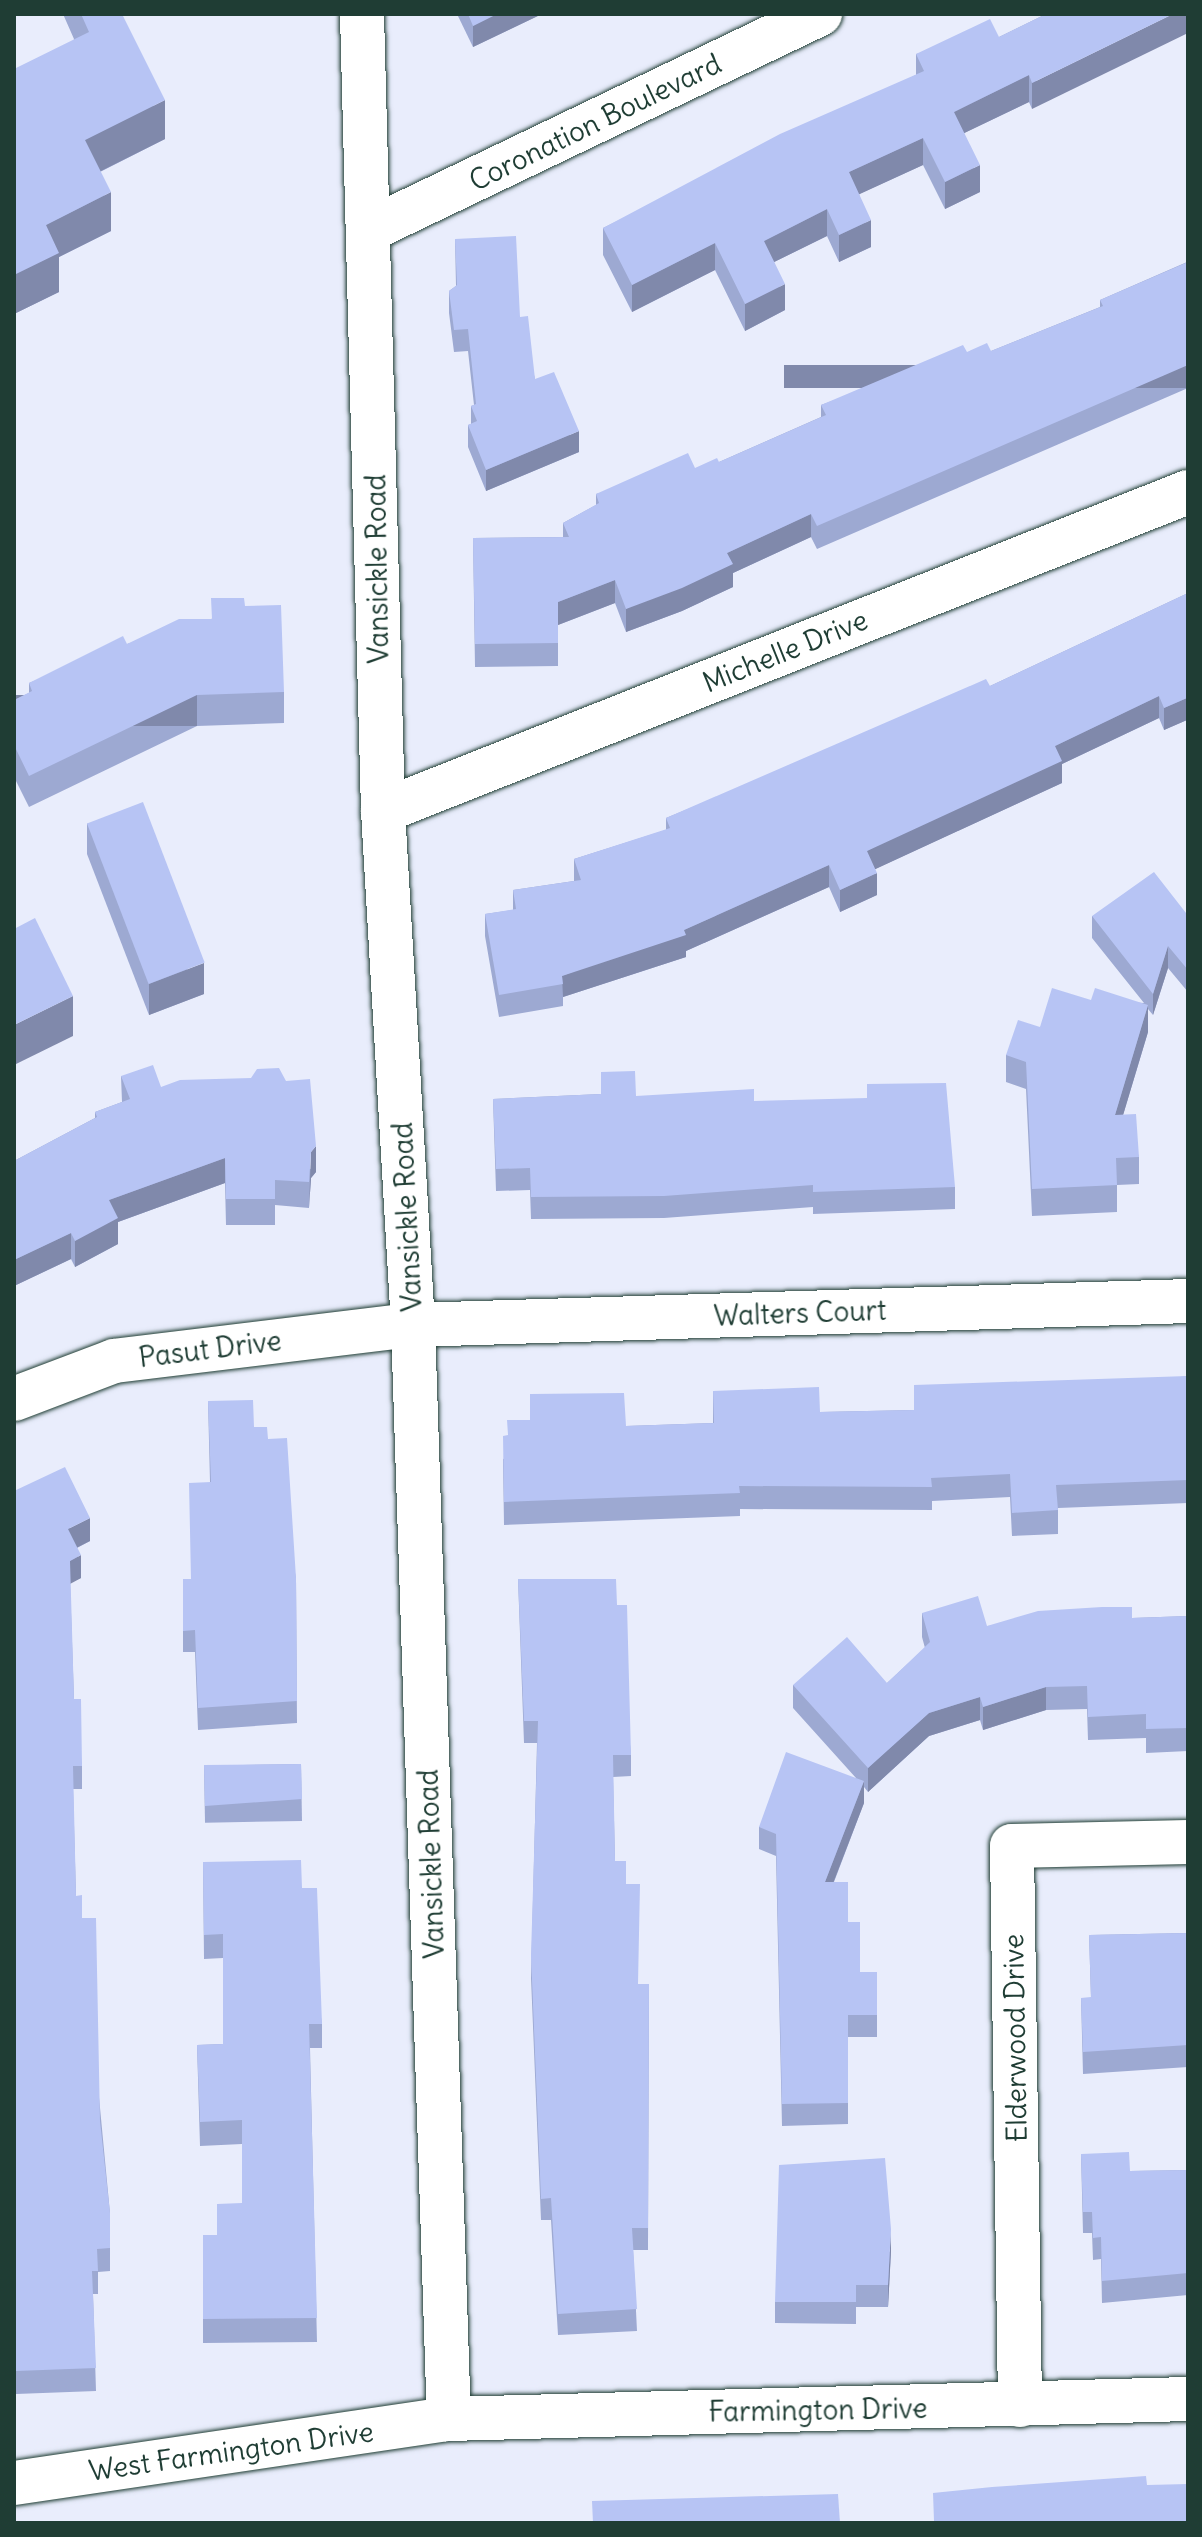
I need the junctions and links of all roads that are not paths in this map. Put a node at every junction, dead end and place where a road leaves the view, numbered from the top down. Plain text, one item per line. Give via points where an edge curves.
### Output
1 (362, 14) edge
2 (820, 14) edge
3 (371, 229) junction
4 (1188, 492) edge
5 (383, 811) junction
6 (1188, 1301) edge
7 (413, 1325) junction
8 (14, 1399) edge
9 (1188, 1842) edge
10 (1188, 2399) edge
11 (1020, 2405) junction
12 (449, 2419) junction
13 (14, 2483) edge

1 - 3 street, Vansickle Road
2 - 3 street, Coronation Boulevard
3 - 5 street, Vansickle Road
4 - 5 street, Michelle Drive
5 - 7 street, Vansickle Road
6 - 7 street, Walters Court
7 - 8 street, Pasut Drive via 114,1361
7 - 12 street, Vansickle Road
9 - 11 street, Elderwood Drive via 1012,1846
10 - 11 street, Farmington Drive
11 - 12 street, Farmington Drive
12 - 13 street, West Farmington Drive

